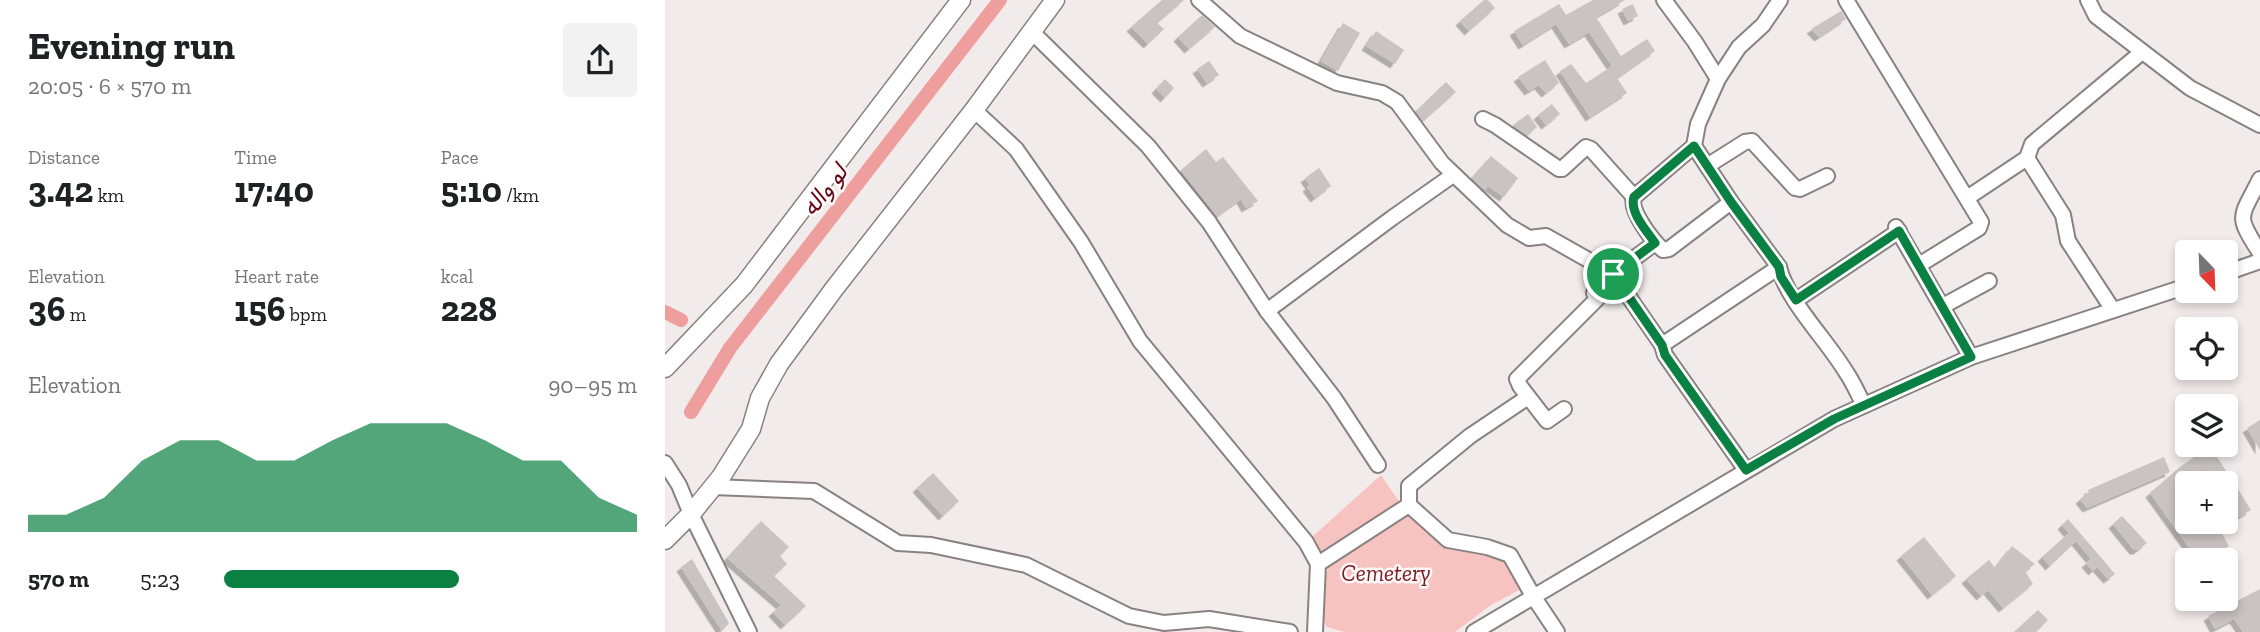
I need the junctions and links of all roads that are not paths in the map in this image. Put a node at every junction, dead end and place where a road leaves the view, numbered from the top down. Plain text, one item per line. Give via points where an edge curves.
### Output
1 (961, 0) edge
2 (1055, 0) edge
3 (1199, 0) edge
4 (1664, 0) edge
5 (1780, 0) edge
6 (1846, 0) edge
7 (2088, 0) edge
8 (1031, 32) junction
9 (2142, 52) junction
10 (1718, 79) junction
11 (974, 110) junction
12 (1483, 119) dead end
13 (2260, 125) edge
14 (1694, 146) junction
15 (2027, 158) junction
16 (1707, 166) junction
17 (1453, 175) junction
18 (1826, 176) dead end
19 (2260, 179) edge
20 (1634, 197) junction
21 (1967, 198) junction
22 (1731, 202) junction
23 (1655, 243) junction
24 (2260, 253) edge
25 (2260, 261) edge
26 (1919, 265) junction
27 (1779, 267) junction
28 (2238, 269) edge
29 (1612, 273) junction
30 (1989, 281) dead end
31 (2175, 290) edge
32 (1796, 300) junction
33 (1943, 306) junction
34 (2113, 310) junction
35 (1268, 311) junction
36 (1662, 345) junction
37 (1971, 357) junction
38 (665, 368) edge
39 (1528, 397) junction
40 (1864, 405) junction
41 (1564, 409) dead end
42 (665, 463) edge
43 (1378, 465) dead end
44 (1746, 470) junction
45 (713, 486) junction
46 (1409, 505) junction
47 (691, 514) junction
48 (665, 540) edge
49 (1318, 564) junction
50 (1532, 596) junction
51 (743, 629) edge
52 (1479, 630) edge
53 (1290, 632) edge
54 (1315, 632) edge
55 (1557, 632) edge

1 - 38 street via 744,285
2 - 8 street
3 - 17 street via 1240,36 1337,83 1382,93 1397,102
4 - 10 street
5 - 10 street
6 - 21 street
7 - 9 street via 2096,16
8 - 11 street
8 - 35 street via 1148,146 1209,222
9 - 13 street via 2190,89
9 - 15 street via 2032,144
10 - 14 street via 1697,124
11 - 45 street via 779,364 760,398 751,429
11 - 49 street via 1016,149 1081,242 1140,341 1306,542
12 - 20 street via 1559,169 1586,147 1591,149
14 - 16 street
14 - 20 street
15 - 21 street
15 - 34 street via 2063,215 2068,241
16 - 18 street via 1752,141 1795,188
16 - 22 street
17 - 29 street via 1507,225 1529,238 1546,236
17 - 35 street
19 - 24 street via 2242,214
20 - 23 street via 1635,211
21 - 26 street via 1981,222 1979,228
22 - 23 street via 1669,248 1663,250
22 - 27 street
23 - 29 street
25 - 28 street
26 - 32 street via 1897,229
26 - 33 street
27 - 32 street
27 - 36 street
29 - 36 street
29 - 39 street via 1594,293 1597,299 1517,379
30 - 33 street
31 - 34 street
32 - 40 street
33 - 37 street
34 - 37 street
35 - 43 street
36 - 44 street
37 - 40 street
39 - 41 street via 1547,421
39 - 46 street via 1470,436 1409,486
40 - 44 street
42 - 47 street
44 - 50 street
45 - 47 street
45 - 53 street via 814,491 898,543 931,545 1025,565 1129,616 1164,623 1209,619
46 - 49 street
46 - 50 street via 1448,540 1510,555
47 - 48 street
47 - 51 street
49 - 54 street
50 - 52 street
50 - 55 street

